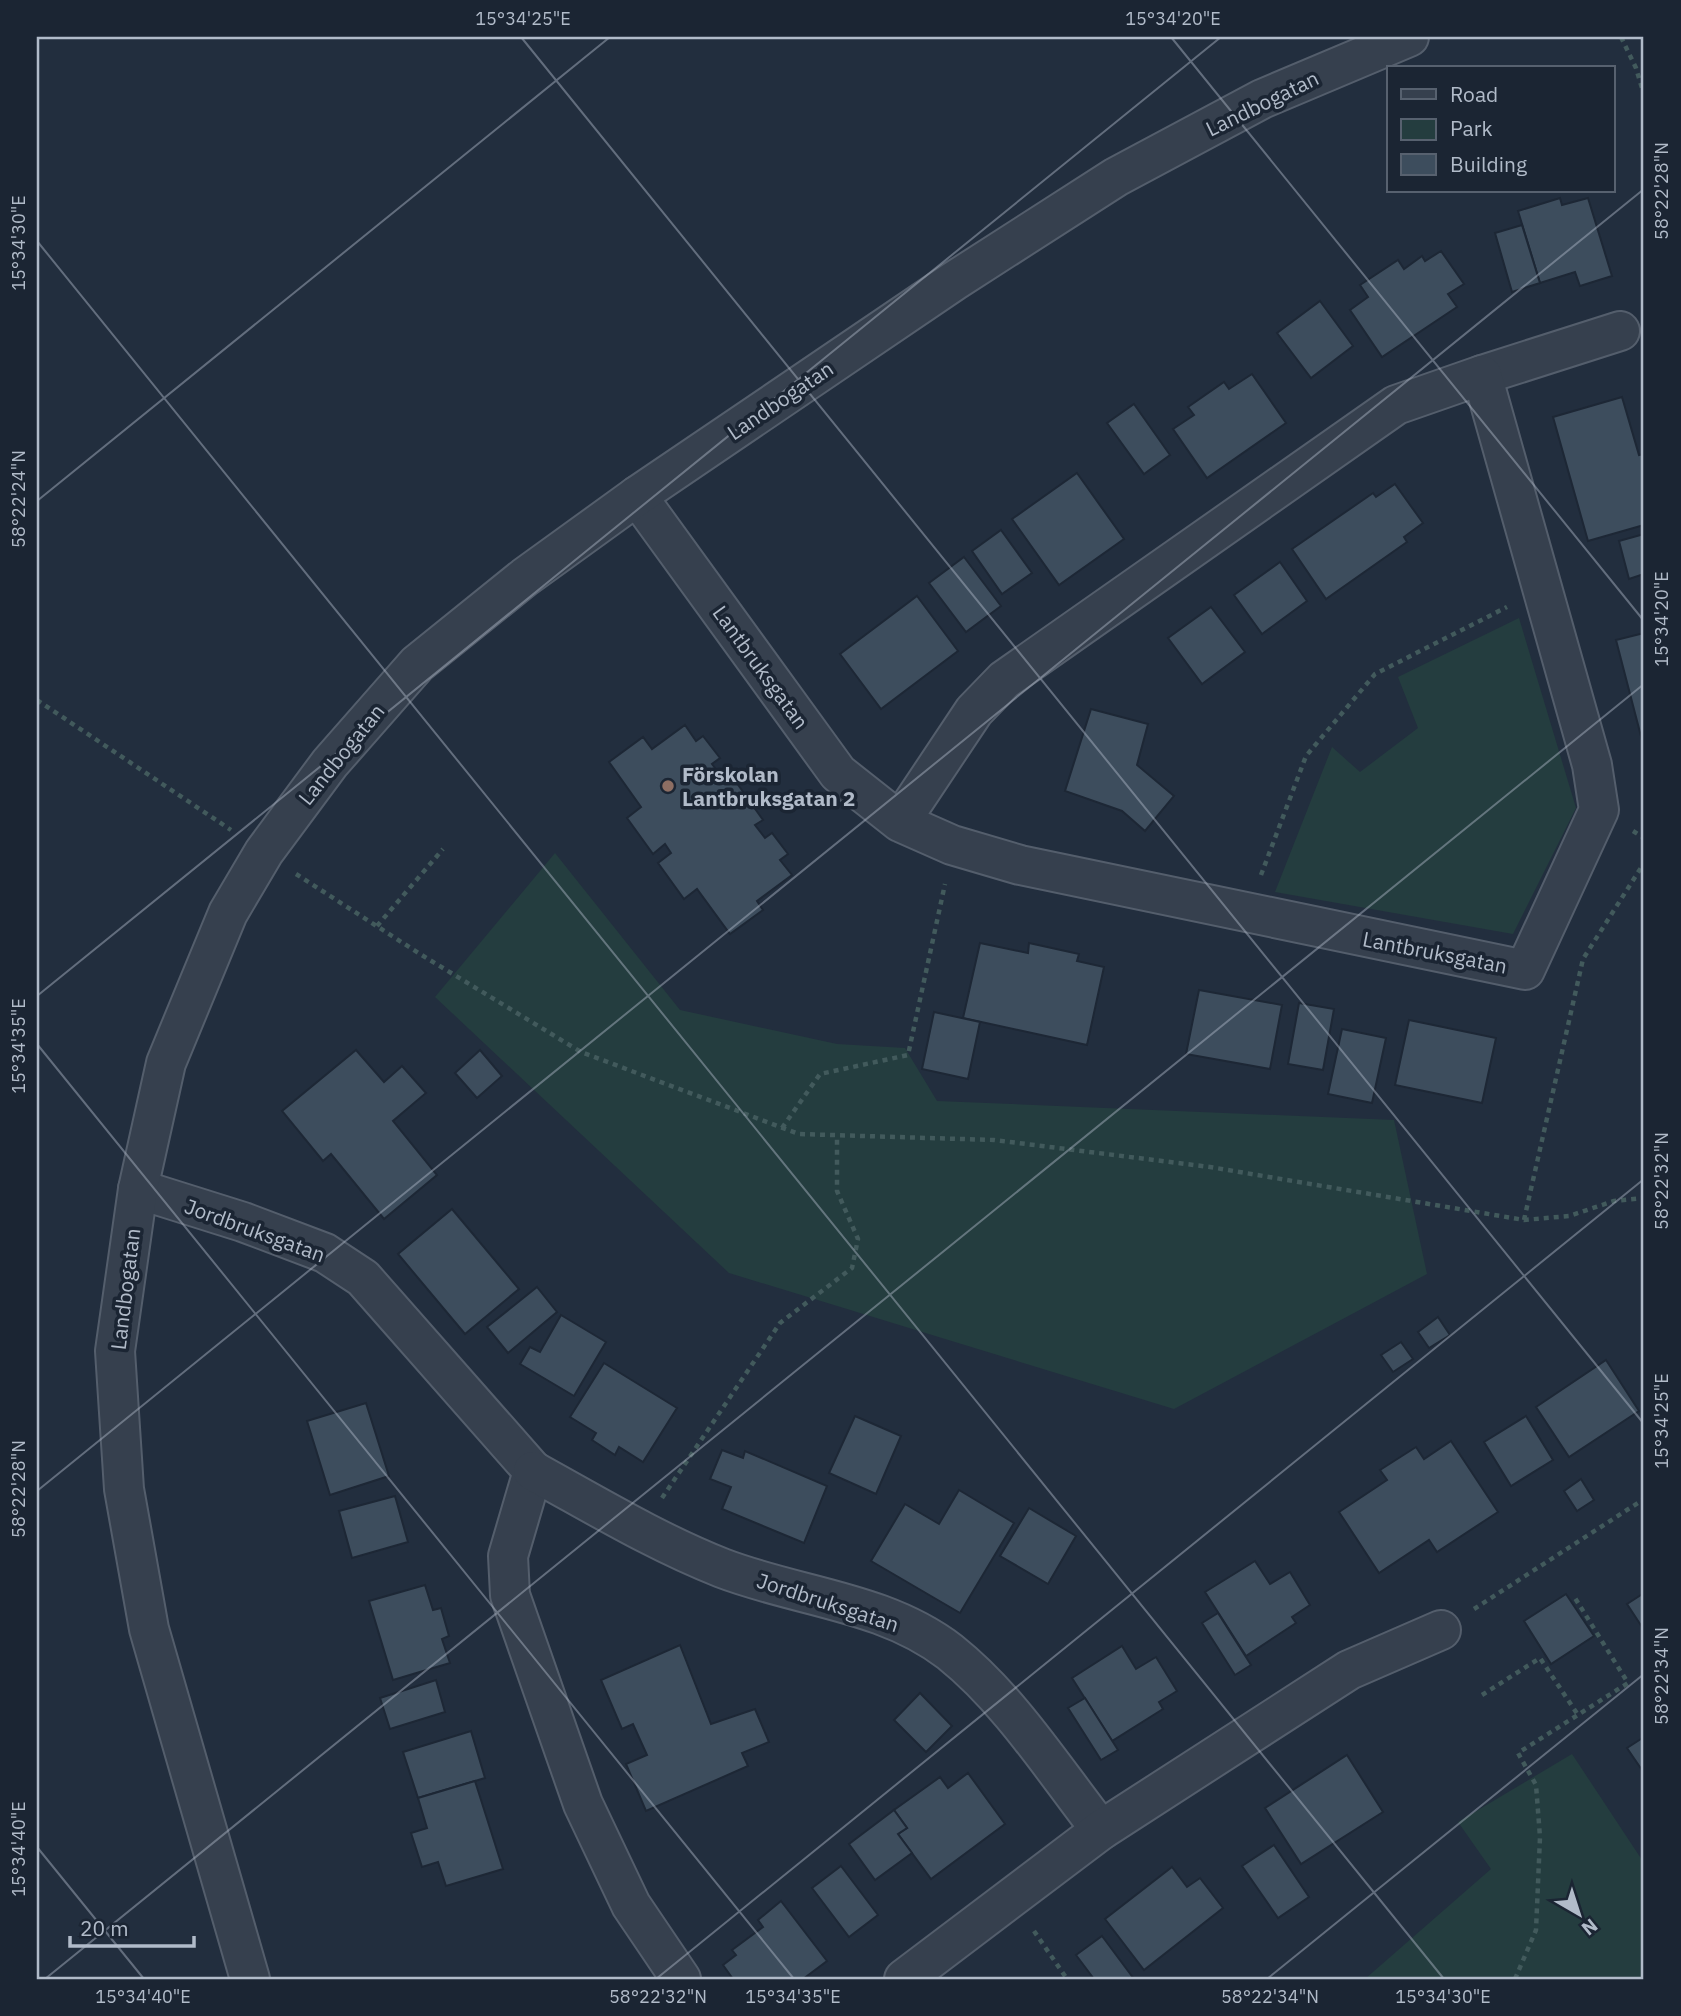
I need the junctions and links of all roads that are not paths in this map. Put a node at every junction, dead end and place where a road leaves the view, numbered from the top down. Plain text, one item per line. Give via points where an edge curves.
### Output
1 (1409, 37) edge
2 (1620, 331) dead end
3 (1482, 375) junction
4 (637, 496) junction
5 (900, 822) junction
6 (138, 1189) junction
7 (533, 1471) junction
8 (1441, 1630) road end
9 (1101, 1830) junction
10 (250, 1979) edge
11 (681, 1979) edge
12 (904, 1979) edge

1 - 4 street, Landbogatan via 1262,99 1116,177
2 - 3 street
3 - 5 street via 1395,405 1004,680 974,711
3 - 5 street, Lantbruksgatan via 1592,765 1599,810 1525,970 1020,865 973,852
4 - 5 street, Lantbruksgatan via 838,773
4 - 6 street, Landbogatan via 525,577 417,664 330,763 264,852 228,913 166,1063
6 - 7 street, Jordbruksgatan via 325,1253 363,1278
6 - 10 street, Landbogatan via 115,1351 124,1489 149,1629
7 - 9 street, Jordbruksgatan via 640,1531 724,1569 890,1617 949,1652 998,1698
7 - 11 street via 508,1556 510,1595 583,1804 631,1905
8 - 9 street via 1349,1670
9 - 12 street

